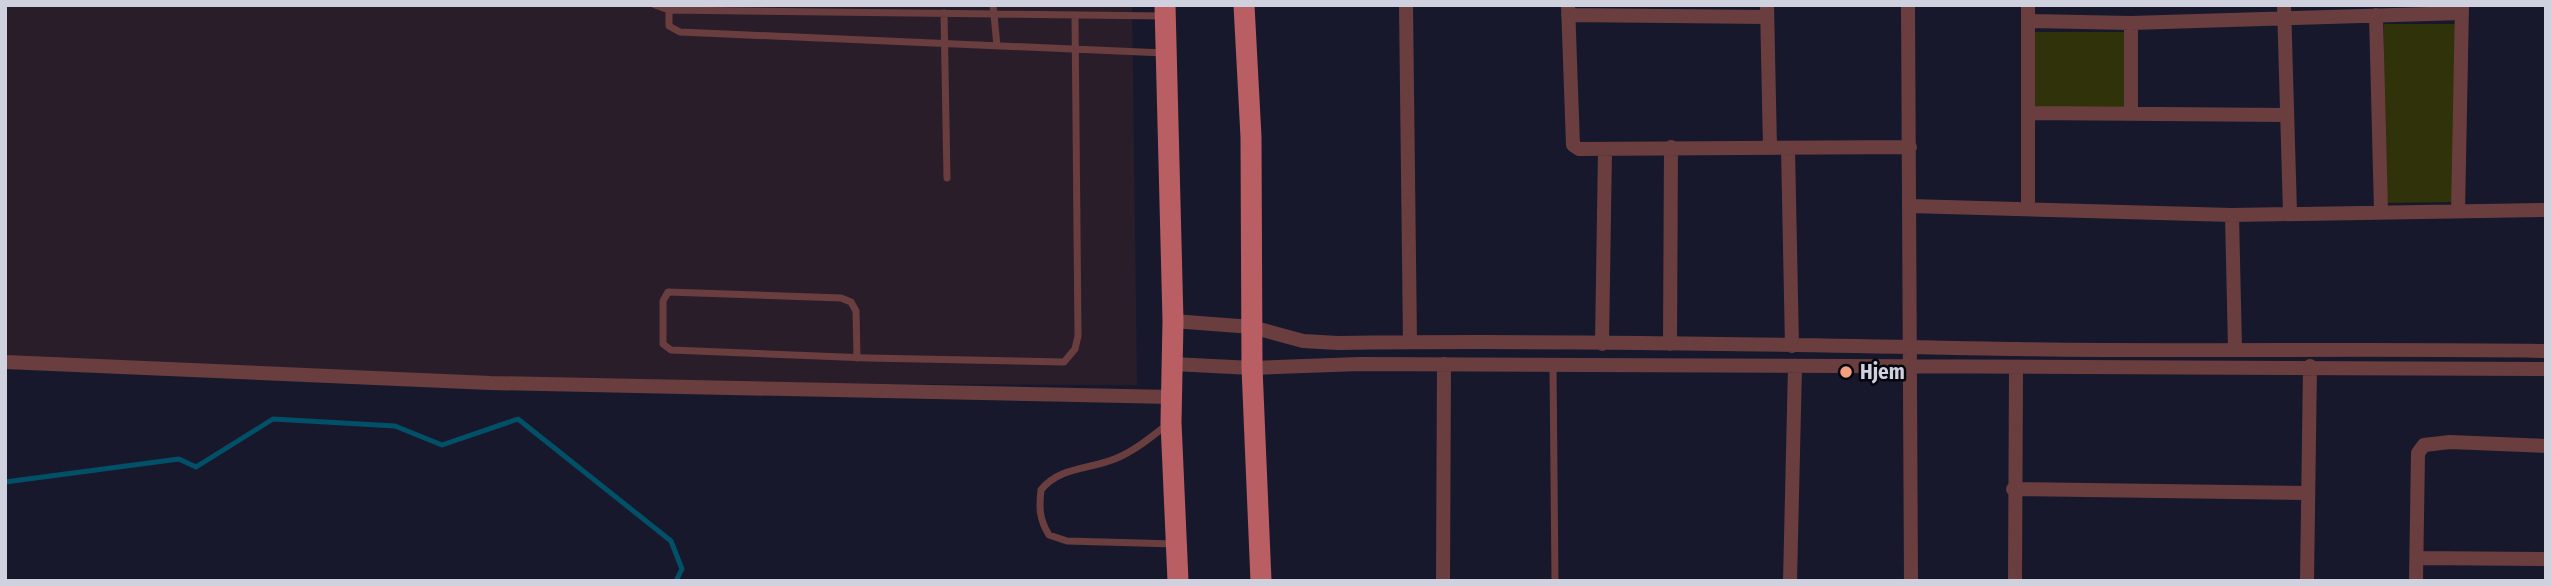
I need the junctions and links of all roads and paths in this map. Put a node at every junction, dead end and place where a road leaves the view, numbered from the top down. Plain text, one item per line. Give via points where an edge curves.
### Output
1 (655, 5) edge
2 (993, 5) edge
3 (1244, 5) edge
4 (1406, 5) edge
5 (1908, 5) edge
6 (2028, 5) edge
7 (2462, 9) edge
8 (669, 10) junction
9 (1568, 10) edge
10 (1165, 11) edge
11 (1767, 11) edge
12 (2284, 11) edge
13 (944, 13) junction
14 (994, 14) junction
15 (1075, 15) junction
16 (2375, 15) junction
17 (2028, 21) junction
18 (2131, 23) junction
19 (944, 43) junction
20 (997, 46) junction
21 (1075, 49) junction
22 (1166, 53) junction
23 (2028, 113) junction
24 (2131, 114) junction
25 (2285, 115) junction
26 (1671, 147) junction
27 (1910, 147) junction
28 (1770, 148) junction
29 (1788, 148) junction
30 (1605, 149) junction
31 (947, 178) dead end
32 (1910, 206) junction
33 (2028, 208) junction
34 (2546, 210) edge
35 (2381, 211) junction
36 (2458, 211) junction
37 (2290, 213) junction
38 (2232, 215) junction
39 (1173, 321) junction
40 (1252, 327) junction
41 (1410, 342) junction
42 (1602, 344) junction
43 (1670, 344) junction
44 (1910, 345) junction
45 (1792, 346) junction
46 (2235, 348) junction
47 (2546, 351) edge
48 (857, 358) junction
49 (5, 362) edge
50 (1173, 364) junction
51 (1444, 364) junction
52 (1910, 365) junction
53 (1553, 366) junction
54 (2309, 366) junction
55 (1795, 367) junction
56 (1252, 368) junction
57 (2016, 368) junction
58 (2546, 369) edge
59 (1172, 397) junction
60 (1171, 422) junction
61 (2546, 446) edge
62 (2013, 489) junction
63 (2307, 493) junction
64 (1179, 544) junction
65 (2417, 558) junction
66 (2546, 559) edge
67 (1178, 581) edge
68 (1261, 581) edge
69 (1443, 581) edge
70 (1555, 581) edge
71 (1790, 581) edge
72 (1911, 581) edge
73 (2015, 581) edge
74 (2307, 581) edge
75 (2416, 581) edge

1 - 8 lane
2 - 14 lane
3 - 40 main road
4 - 41 street
5 - 27 street
6 - 17 street
7 - 16 street
7 - 36 street
8 - 13 lane
8 - 19 lane via 669,26 680,32
9 - 11 street
9 - 30 street via 1573,145
10 - 15 lane
10 - 22 main road
11 - 28 street
12 - 16 street
12 - 18 street
12 - 25 street
13 - 14 lane
13 - 19 lane
14 - 15 lane
14 - 20 lane
15 - 21 lane
16 - 35 street
17 - 18 street
17 - 23 street
18 - 24 street
19 - 20 lane
19 - 31 lane
20 - 21 lane
21 - 22 lane
21 - 48 lane via 1077,336 1071,356 1065,362 1047,363
22 - 39 main road
23 - 24 street
23 - 33 street
24 - 25 street
25 - 37 street
26 - 28 street
26 - 30 street
26 - 43 street
27 - 29 street
27 - 32 street
28 - 29 street
29 - 45 street
30 - 42 street
32 - 33 street
32 - 44 street
33 - 38 street
34 - 36 street
35 - 36 street
35 - 37 street
37 - 38 street
38 - 46 street
39 - 40 street
39 - 50 main road
40 - 41 street via 1303,341
40 - 56 main road
41 - 42 street
42 - 43 street
43 - 45 street
44 - 45 street
44 - 46 street
44 - 52 street
46 - 47 street
48 - 48 lane via 671,350 663,344 663,301 668,292 841,298 851,302 856,311
49 - 59 street via 490,383
50 - 56 street
50 - 59 main road
51 - 53 street
51 - 56 street
51 - 69 street
52 - 55 street
52 - 57 street
52 - 72 street
53 - 55 street
53 - 70 lane
54 - 57 street
54 - 58 street
54 - 63 street
55 - 71 street
56 - 68 main road
57 - 62 street
59 - 60 main road
60 - 64 main road
60 - 64 lane via 1138,448 1115,459 1059,473 1041,490 1040,508 1049,535 1067,541
61 - 65 street via 2424,445 2418,453
62 - 63 street
62 - 73 street
63 - 74 street
64 - 67 main road
65 - 66 street
65 - 75 street

